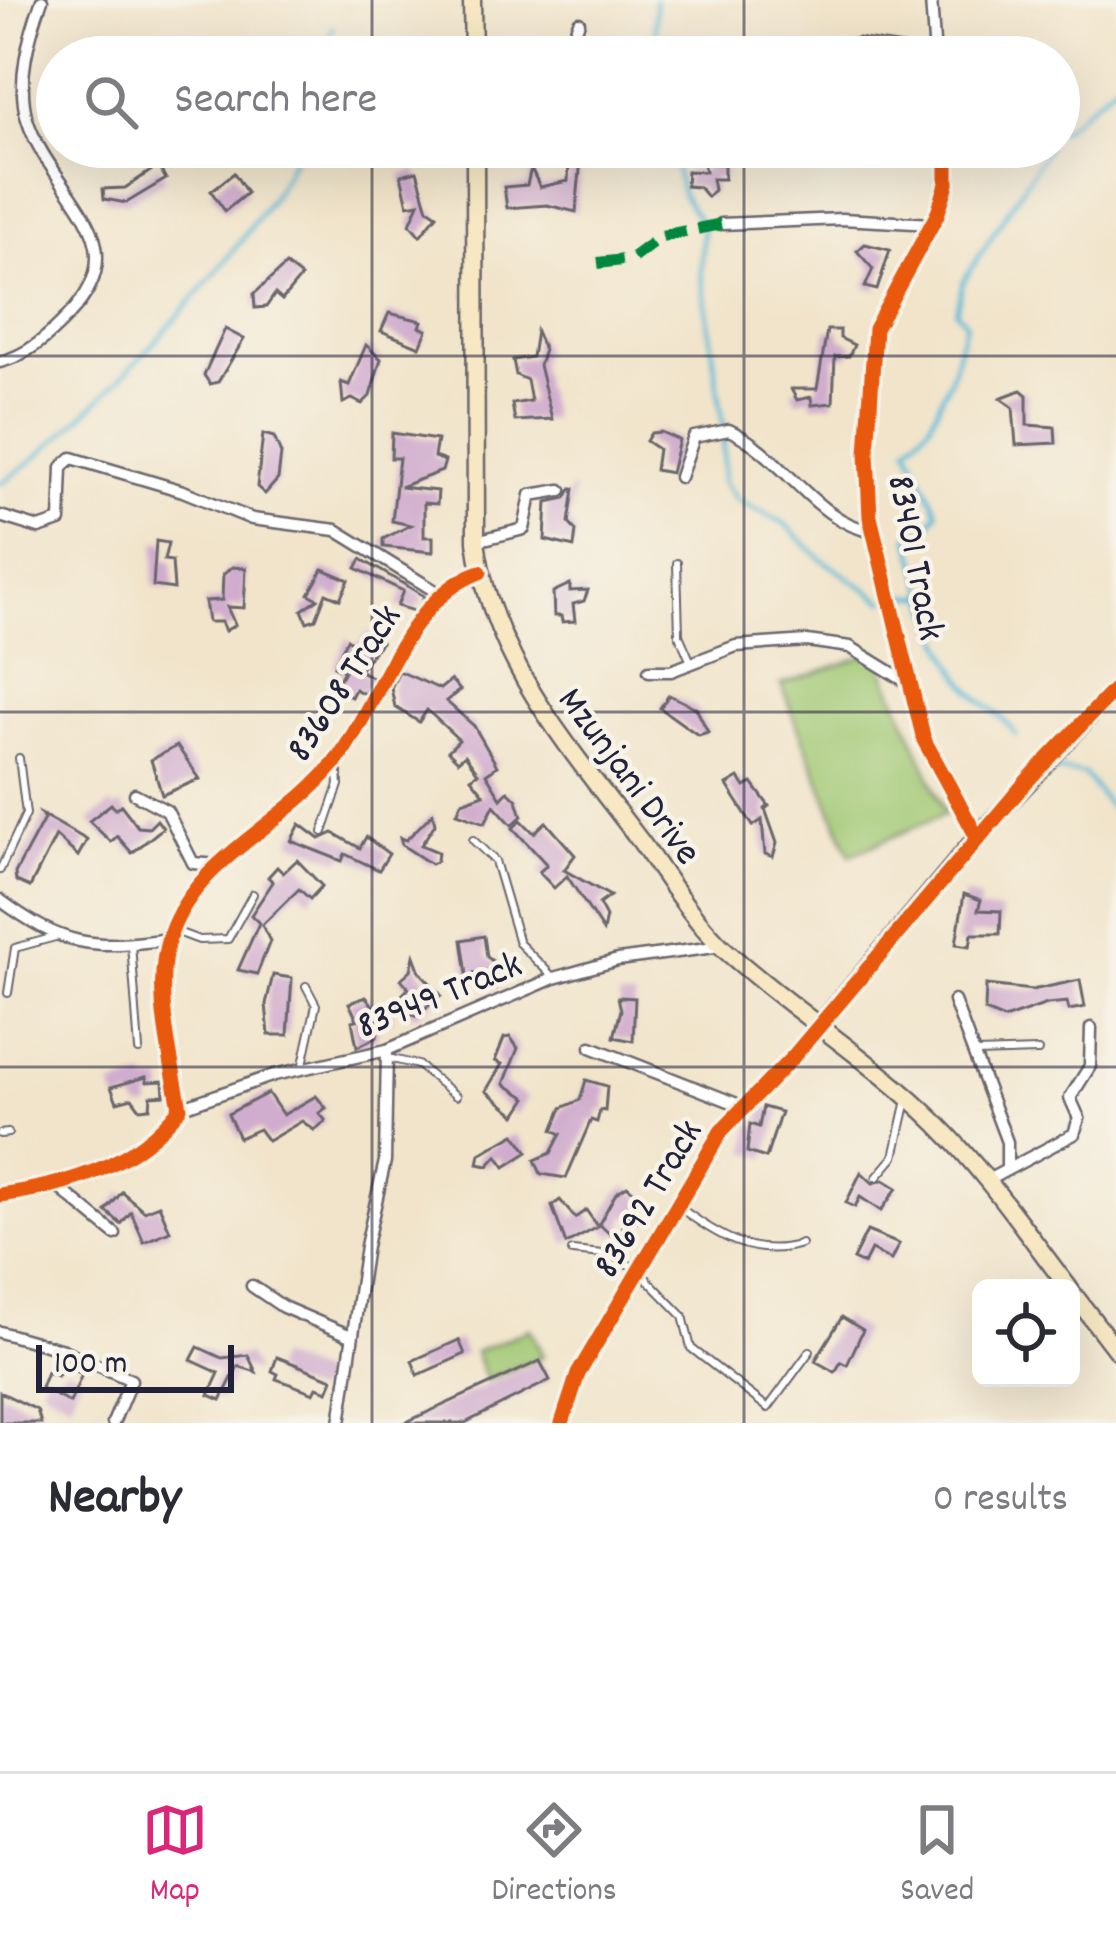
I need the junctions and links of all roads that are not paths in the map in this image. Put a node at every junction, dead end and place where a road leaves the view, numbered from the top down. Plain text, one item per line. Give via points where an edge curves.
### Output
1 (42, 0) edge
2 (472, 0) edge
3 (931, 0) edge
4 (580, 22) dead end
5 (473, 36) edge
6 (573, 36) edge
7 (934, 36) edge
8 (36, 134) edge
9 (55, 168) edge
10 (475, 168) edge
11 (946, 168) edge
12 (721, 224) dead end
13 (932, 224) junction
14 (0, 362) edge
15 (680, 477) dead end
16 (561, 490) dead end
17 (0, 516) edge
18 (874, 532) junction
19 (476, 541) junction
20 (677, 562) dead end
21 (480, 572) junction
22 (440, 594) junction
23 (690, 660) junction
24 (649, 671) dead end
25 (910, 684) junction
26 (1116, 688) edge
27 (19, 758) dead end
28 (337, 760) junction
29 (135, 794) dead end
30 (323, 832) dead end
31 (977, 837) junction
32 (473, 840) dead end
33 (219, 865) junction
34 (0, 870) edge
35 (253, 894) dead end
36 (0, 901) edge
37 (170, 935) junction
38 (55, 938) junction
39 (131, 944) junction
40 (722, 946) junction
41 (554, 978) junction
42 (306, 986) dead end
43 (8, 993) dead end
44 (954, 1001) dead end
45 (817, 1028) junction
46 (1091, 1028) dead end
47 (592, 1047) dead end
48 (139, 1050) dead end
49 (1038, 1051) dead end
50 (388, 1054) junction
51 (972, 1055) junction
52 (302, 1069) junction
53 (457, 1096) dead end
54 (908, 1096) junction
55 (742, 1106) junction
56 (180, 1108) junction
57 (1007, 1169) junction
58 (878, 1177) dead end
59 (988, 1180) junction
60 (58, 1187) junction
61 (0, 1195) edge
62 (679, 1208) junction
63 (115, 1234) dead end
64 (801, 1244) dead end
65 (572, 1251) dead end
66 (638, 1271) junction
67 (1062, 1279) edge
68 (252, 1286) dead end
69 (1080, 1303) edge
70 (0, 1332) edge
71 (351, 1336) junction
72 (1116, 1350) edge
73 (810, 1351) dead end
74 (113, 1423) edge
75 (340, 1423) edge
76 (562, 1423) edge

1 - 8 street via 25,65 26,116
2 - 5 main road
3 - 7 street
4 - 6 street
9 - 14 street via 92,233 100,269 65,319 30,350
10 - 19 main road, Mzunjani Drive
11 - 13 street, 83401 Track
12 - 13 street
13 - 18 street, 83401 Track via 873,338 867,452
15 - 18 street via 694,437 729,430 842,524
16 - 19 street via 531,496 517,534
17 - 22 street via 39,528 60,521 62,467 72,458 252,519 336,530
18 - 25 street, 83401 Track
19 - 21 main road, Mzunjani Drive
20 - 23 lane via 679,635
21 - 22 street, 83608 Track
21 - 40 main road, Mzunjani Drive via 532,695
22 - 28 street, 83608 Track
23 - 24 street
23 - 25 street via 758,643 830,644 866,653
25 - 31 street, 83401 Track via 932,760
26 - 31 main road
27 - 34 lane via 26,814
28 - 30 lane via 339,785
28 - 33 street, 83608 Track
29 - 33 street via 167,812 193,863
31 - 45 main road
32 - 41 lane via 495,861 519,943
33 - 37 street, 83608 Track
35 - 37 lane via 232,938
36 - 38 street
37 - 39 street
37 - 56 street via 165,1002
38 - 39 street
38 - 43 lane via 15,948
39 - 48 lane
40 - 41 street, 83949 Track
40 - 45 main road, Mzunjani Drive
41 - 50 street, 83949 Track
42 - 52 lane via 316,1005
44 - 51 street
45 - 54 main road, Mzunjani Drive
45 - 55 street, 83692 Track
46 - 57 street via 1090,1066 1070,1098 1077,1130
47 - 55 street
49 - 51 lane
50 - 52 street, 83949 Track
50 - 53 lane
50 - 71 street via 385,1160
51 - 57 street via 1007,1142
52 - 56 street, 83949 Track
54 - 58 lane via 894,1157
54 - 59 main road, Mzunjani Drive
55 - 62 street, 83692 Track
56 - 60 street via 132,1155
57 - 59 street
59 - 67 main road, Mzunjani Drive
60 - 61 street
60 - 63 street
62 - 64 lane via 747,1246
62 - 66 street, 83692 Track
65 - 66 lane via 613,1255
66 - 73 lane via 683,1316 691,1348 768,1408
66 - 76 street, 83692 Track via 578,1374
68 - 71 street
69 - 72 main road, Mzunjani Drive
70 - 74 street via 131,1380
71 - 75 street

